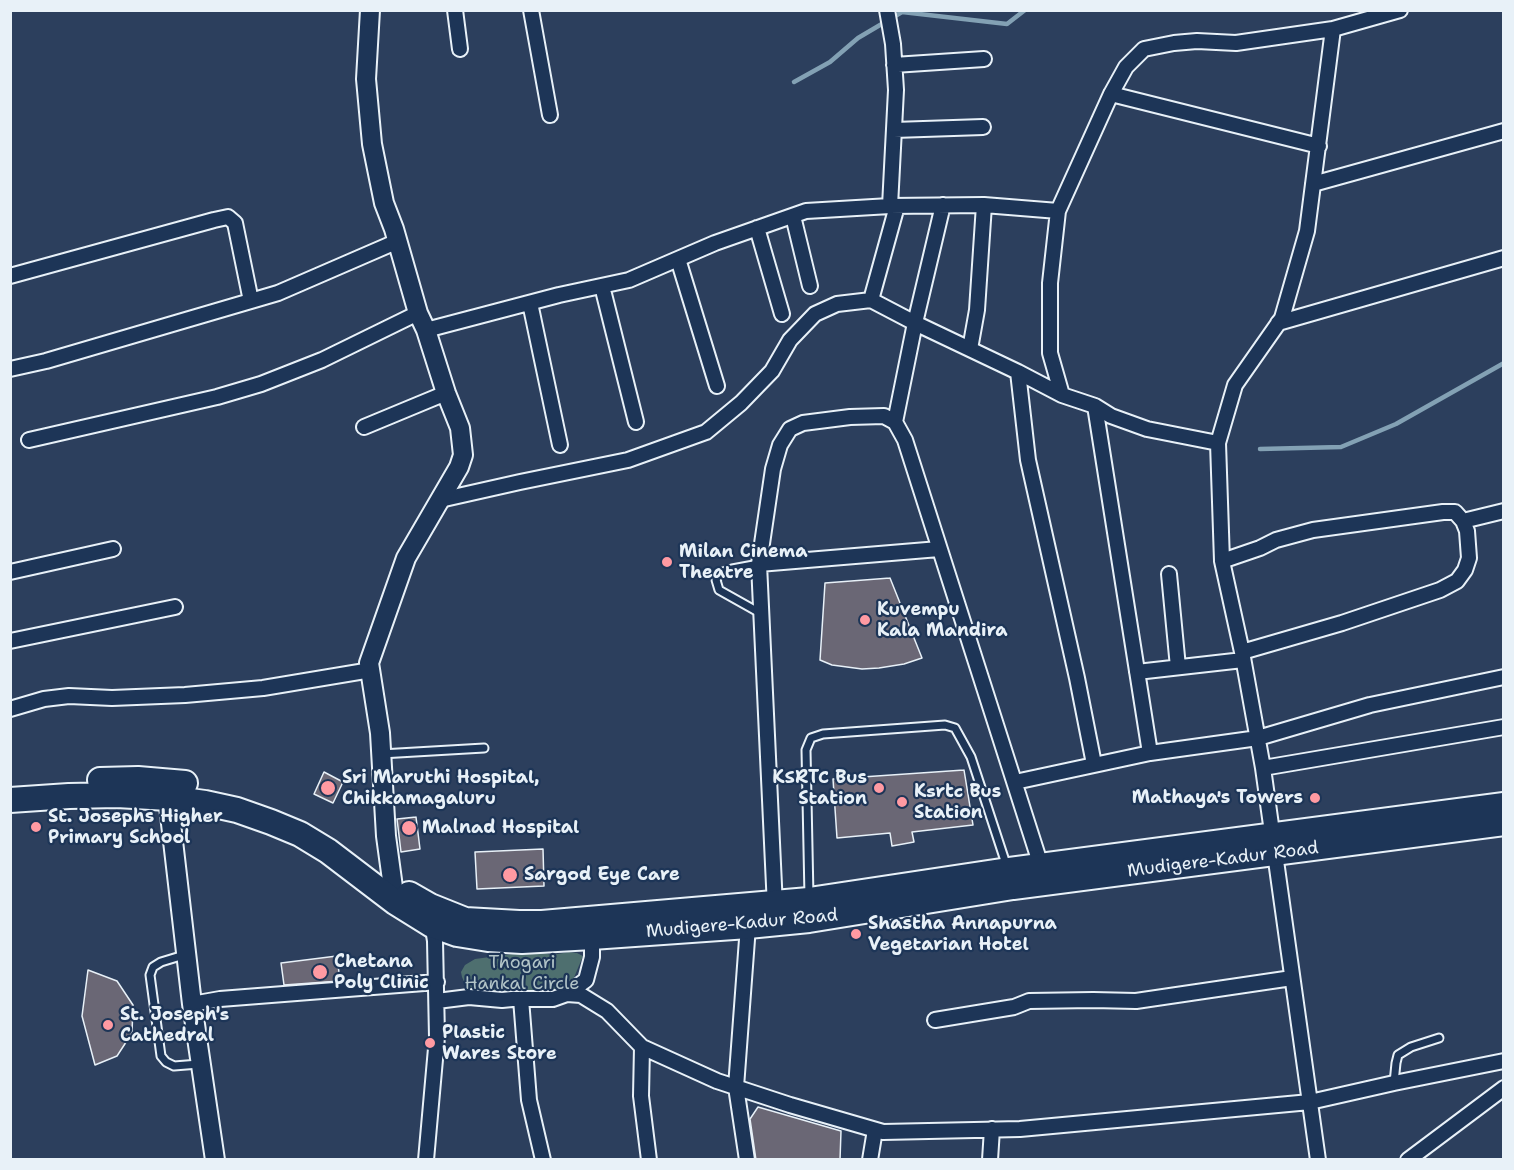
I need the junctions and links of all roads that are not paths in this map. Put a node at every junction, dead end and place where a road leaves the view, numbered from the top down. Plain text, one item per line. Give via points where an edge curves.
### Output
1 (370, 10) edge
2 (455, 10) edge
3 (531, 10) edge
4 (887, 10) edge
5 (1400, 10) edge
6 (1333, 29) junction
7 (460, 49) dead end
8 (984, 59) dead end
9 (894, 65) junction
10 (1111, 94) junction
11 (550, 115) dead end
12 (983, 127) dead end
13 (894, 130) junction
14 (1503, 131) edge
15 (1319, 146) junction
16 (1313, 184) junction
17 (943, 205) junction
18 (984, 205) junction
19 (893, 206) junction
20 (1058, 211) junction
21 (793, 216) junction
22 (757, 228) junction
23 (398, 241) junction
24 (1503, 258) edge
25 (678, 259) junction
26 (10, 276) edge
27 (602, 286) junction
28 (810, 286) dead end
29 (871, 300) junction
30 (251, 301) junction
31 (530, 303) junction
32 (418, 313) junction
33 (782, 314) dead end
34 (915, 323) junction
35 (1278, 323) junction
36 (426, 330) junction
37 (970, 349) junction
38 (10, 369) edge
39 (1018, 372) junction
40 (717, 386) dead end
41 (446, 393) junction
42 (1062, 395) junction
43 (1095, 406) junction
44 (636, 422) dead end
45 (895, 422) junction
46 (364, 427) dead end
47 (29, 440) dead end
48 (1218, 443) junction
49 (560, 445) dead end
50 (440, 500) junction
51 (1503, 511) edge
52 (1463, 521) junction
53 (114, 549) dead end
54 (939, 549) junction
55 (1222, 561) junction
56 (759, 564) junction
57 (10, 572) edge
58 (1169, 574) dead end
59 (175, 607) dead end
60 (760, 613) junction
61 (10, 641) edge
62 (1242, 656) junction
63 (1178, 667) junction
64 (371, 670) junction
65 (1137, 672) junction
66 (1503, 676) edge
67 (10, 709) edge
68 (1503, 727) edge
69 (1258, 738) junction
70 (484, 748) dead end
71 (1150, 753) junction
72 (381, 754) junction
73 (1094, 765) junction
74 (1263, 768) junction
75 (1015, 782) junction
76 (10, 785) edge
77 (168, 798) junction
78 (10, 800) edge
79 (1503, 805) edge
80 (1503, 823) edge
81 (1274, 845) junction
82 (1044, 874) junction
83 (1011, 879) junction
84 (394, 893) junction
85 (809, 910) junction
86 (776, 913) junction
87 (431, 915) junction
88 (748, 926) junction
89 (592, 937) junction
90 (186, 954) junction
91 (1292, 978) junction
92 (437, 982) junction
93 (567, 994) junction
94 (521, 999) junction
95 (437, 1001) junction
96 (192, 1004) junction
97 (935, 1020) dead end
98 (1440, 1038) dead end
99 (642, 1047) junction
100 (1503, 1061) edge
101 (201, 1064) junction
102 (1394, 1083) junction
103 (736, 1087) junction
104 (1503, 1088) edge
105 (1310, 1102) junction
106 (992, 1129) junction
107 (875, 1130) junction
108 (215, 1160) edge
109 (426, 1160) edge
110 (543, 1160) edge
111 (649, 1160) edge
112 (747, 1160) edge
113 (870, 1160) edge
114 (990, 1160) edge
115 (1317, 1160) edge
116 (1408, 1160) edge

1 - 23 street via 366,79 372,144 384,203
2 - 7 street
3 - 11 street
4 - 9 street
5 - 6 street
6 - 10 street via 1236,43 1197,41 1144,49 1126,68
6 - 15 street
8 - 9 street
9 - 13 street
10 - 15 street
10 - 20 street
12 - 13 street
13 - 19 street
14 - 16 street
15 - 16 street
16 - 35 street via 1307,231
17 - 18 street
17 - 19 street
17 - 34 street
18 - 20 street
18 - 37 street via 977,309
19 - 21 street via 806,211
19 - 29 street
20 - 42 street via 1050,283 1050,353
21 - 22 street
21 - 28 street
22 - 25 street
22 - 33 street
23 - 30 street
23 - 32 street
24 - 35 street
25 - 27 street via 629,280
25 - 40 street
26 - 30 street via 228,217 235,223
27 - 31 street
27 - 44 street
29 - 34 street
29 - 50 street via 837,304 815,314 790,340 771,371 706,432 628,460
30 - 38 street
31 - 36 street
31 - 49 street
32 - 36 street
32 - 47 street via 322,360 261,384
34 - 37 street
34 - 45 street
35 - 48 street via 1235,385
36 - 41 street
37 - 39 street
39 - 42 street
39 - 73 street via 1028,460
41 - 46 street
41 - 50 street via 460,428 463,455
42 - 43 street
43 - 48 street via 1147,429
43 - 65 street
45 - 54 street via 906,440
45 - 56 street via 884,416 850,417 803,423 790,429 773,469
48 - 55 street
50 - 64 street via 406,558 369,663
51 - 52 street
52 - 55 street via 1455,512 1443,512 1313,530
52 - 62 street via 1469,558 1457,581
53 - 57 street
54 - 56 street
54 - 75 street
55 - 62 street
56 - 60 street
56 - 60 lane via 732,568 720,573 716,580 718,590
58 - 63 street
59 - 61 street
60 - 86 street
62 - 63 street
62 - 69 street
63 - 65 street
64 - 67 street via 264,688 196,694 69,696
64 - 72 street
65 - 71 street
66 - 69 street via 1370,705
68 - 74 street
69 - 71 street
69 - 74 street
70 - 72 lane
71 - 73 street
72 - 84 street
73 - 75 street
74 - 81 street
75 - 82 street
76 - 84 highway, Mudigere-Kadur Road via 138,778 223,790 278,808 344,846
77 - 78 highway, Mudigere-Kadur Road via 117,795
77 - 84 highway, Mudigere-Kadur Road via 237,810 300,834
77 - 90 street
79 - 81 highway, Mudigere-Kadur Road
80 - 81 highway, Mudigere-Kadur Road
81 - 82 highway, Mudigere-Kadur Road
81 - 91 street
82 - 83 highway, Mudigere-Kadur Road
83 - 85 highway, Mudigere-Kadur Road
83 - 85 lane via 971,757 955,728 945,725 823,734 811,738 806,750
84 - 87 highway, Mudigere-Kadur Road
85 - 86 highway, Mudigere-Kadur Road
86 - 87 highway, Mudigere-Kadur Road via 542,923
86 - 88 highway, Mudigere-Kadur Road
87 - 89 highway, Mudigere-Kadur Road via 457,934 488,939
87 - 92 street
88 - 89 highway, Mudigere-Kadur Road
88 - 103 street
89 - 93 street via 586,980
90 - 96 street
90 - 101 lane via 161,962 150,975 161,1056 174,1066
91 - 97 street via 1136,1001 1029,1001
91 - 105 street
92 - 95 street
92 - 96 street
93 - 94 street via 553,999
93 - 99 street via 581,995 607,1011
94 - 95 street via 469,997
94 - 110 street via 529,1100
95 - 109 street
96 - 101 street
98 - 102 lane via 1398,1055
99 - 103 street
99 - 111 street via 641,1096
100 - 102 street
101 - 108 street
102 - 105 street
103 - 107 street
103 - 112 street
104 - 116 street
105 - 106 street
105 - 115 street
106 - 107 street
106 - 114 street
107 - 113 street

